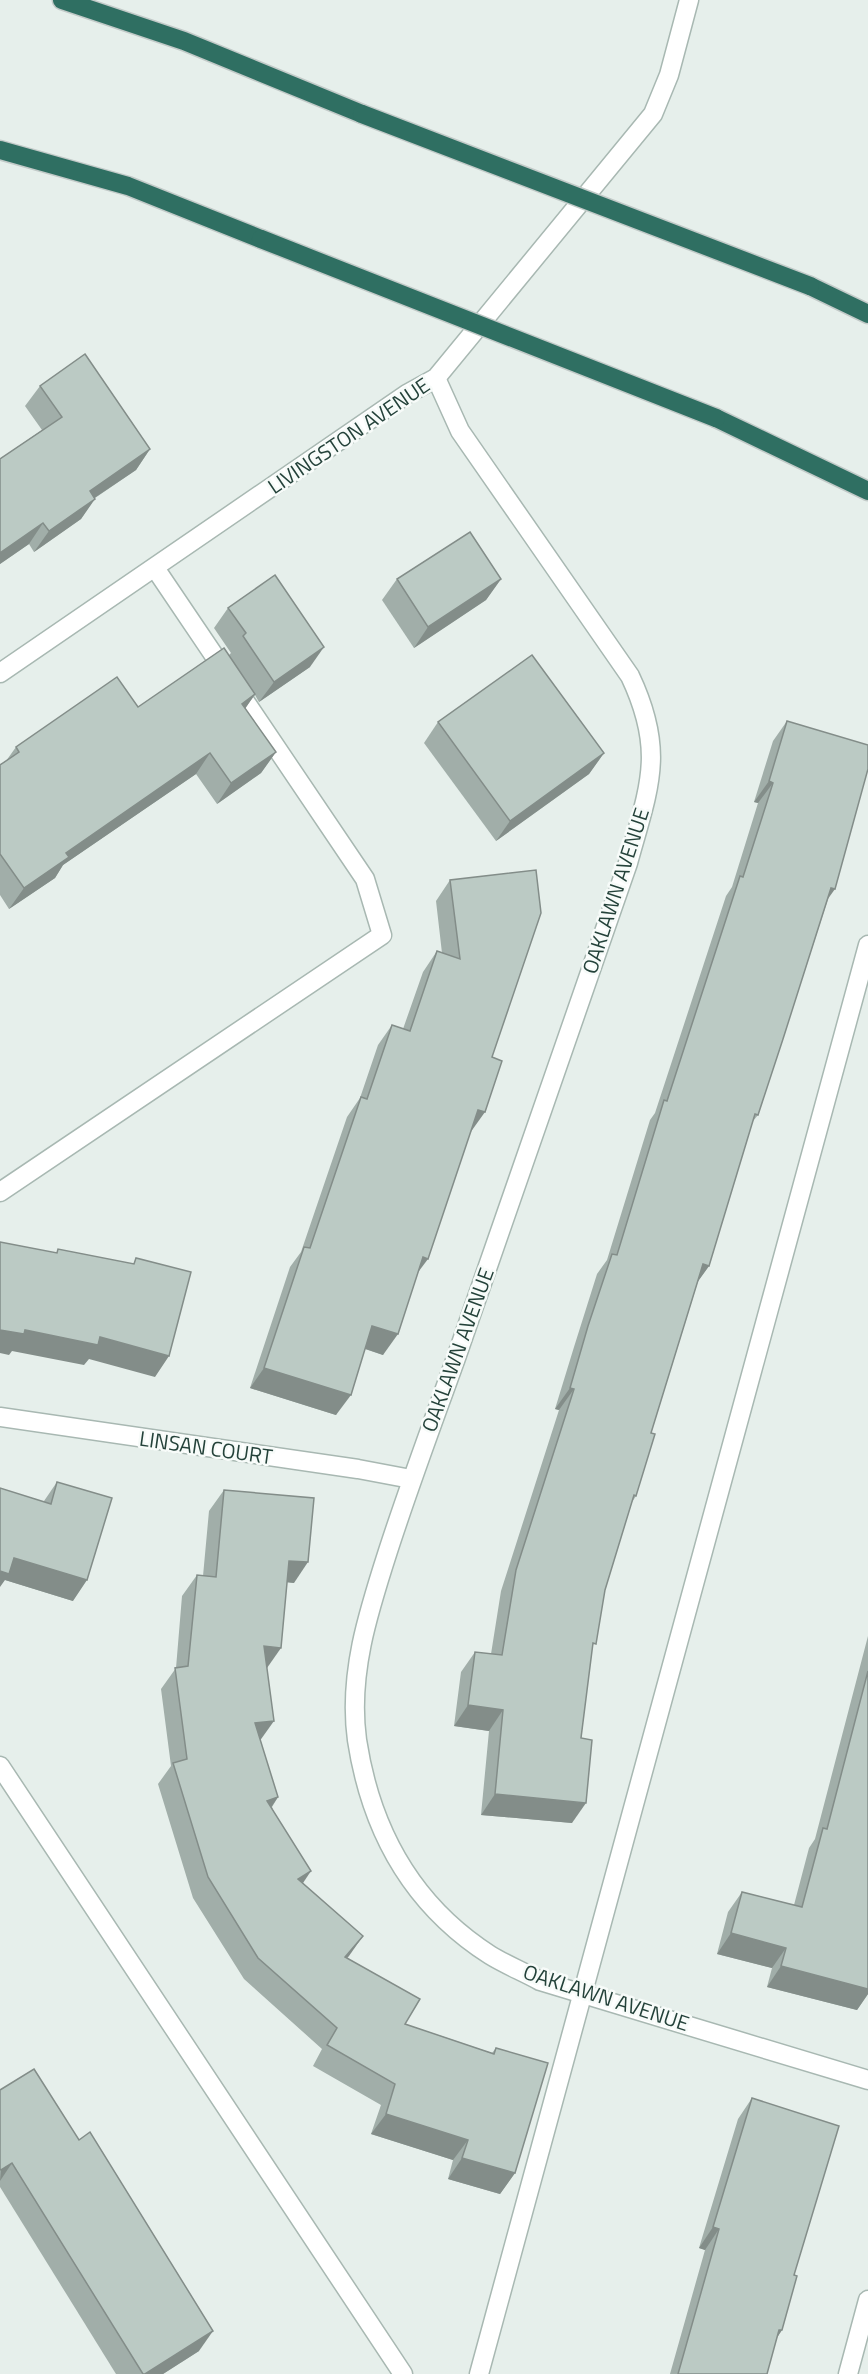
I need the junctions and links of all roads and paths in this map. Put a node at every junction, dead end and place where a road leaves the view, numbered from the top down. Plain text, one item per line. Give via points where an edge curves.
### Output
1 (62, 0) edge
2 (688, 0) edge
3 (0, 150) edge
4 (868, 315) edge
5 (436, 378) junction
6 (868, 491) edge
7 (155, 568) junction
8 (0, 673) edge
9 (868, 945) edge
10 (0, 1192) edge
11 (0, 1417) edge
12 (411, 1479) junction
13 (0, 1766) edge
14 (581, 1993) junction
15 (868, 2080) edge
16 (868, 2300) edge
17 (404, 2374) edge
18 (479, 2374) edge
19 (848, 2374) edge

1 - 4 highway, bridge via 184,41 362,114 810,286
2 - 5 street, LIVINGSTON AVENUE via 669,75 653,114
3 - 6 highway, bridge via 128,186 261,238 716,418
5 - 7 street, LIVINGSTON AVENUE
5 - 12 street, OAKLAWN AVENUE via 460,431 630,676 643,703 652,742 651,781 624,874
7 - 8 street, LIVINGSTON AVENUE
7 - 10 street via 365,879 382,934
9 - 14 street
11 - 12 street, LINSAN COURT
12 - 14 street, OAKLAWN AVENUE via 364,1624 356,1680 357,1738 368,1793 388,1847 409,1881 447,1922 491,1956 540,1981
13 - 17 street
14 - 15 street, OAKLAWN AVENUE
14 - 18 street
16 - 19 street

